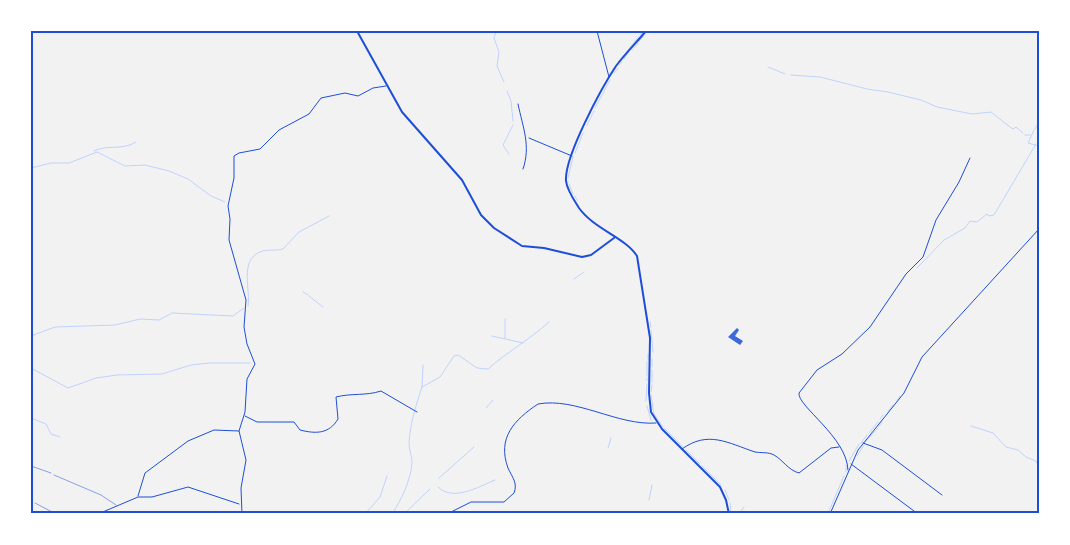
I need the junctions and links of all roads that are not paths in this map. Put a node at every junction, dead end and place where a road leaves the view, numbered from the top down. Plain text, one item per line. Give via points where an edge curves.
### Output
1 (356, 31) edge
2 (597, 31) edge
3 (646, 31) edge
4 (610, 77) junction
5 (386, 86) junction
6 (518, 104) dead end
7 (528, 138) junction
8 (572, 156) junction
9 (970, 158) dead end
10 (523, 169) dead end
11 (1039, 230) edge
12 (614, 238) junction
13 (415, 411) dead end
14 (244, 415) junction
15 (656, 423) junction
16 (239, 431) junction
17 (863, 443) junction
18 (840, 447) junction
19 (682, 450) junction
20 (850, 464) junction
21 (848, 470) junction
22 (54, 475) road end
23 (942, 495) dead end
24 (138, 497) junction
25 (36, 503) dead end
26 (240, 504) junction
27 (116, 505) junction
28 (56, 514) edge
29 (98, 514) edge
30 (242, 514) edge
31 (447, 514) edge
32 (729, 514) edge
33 (830, 514) edge
34 (918, 514) edge

1 - 5 street
2 - 4 street
3 - 4 street
4 - 8 street
5 - 12 street via 407,119 462,180 484,219 503,234 525,247 582,257
5 - 14 street via 358,96 345,93 321,98 309,114 280,130 260,149 234,156 234,178 228,206 229,240 246,300 244,327 255,364 247,379
6 - 7 street
7 - 8 street
7 - 10 street
8 - 12 street via 566,175 568,189 587,216
9 - 18 street via 936,220 923,257 906,274 870,327 842,354 817,370 799,392 800,400 833,434
11 - 17 street via 927,351 904,393
12 - 15 street via 633,250 640,266 650,347 649,402
13 - 14 street via 381,391 336,397 338,419 321,432 300,430 294,422 257,422
14 - 16 street
15 - 19 street
15 - 31 street via 564,405 538,404 514,425 505,438 506,461 516,484 514,493 504,502 472,502
16 - 24 street via 214,430 188,441 145,473
16 - 26 street via 246,460
17 - 20 street
17 - 23 street via 882,450
18 - 19 street via 831,448 799,473 772,454 734,443 700,439
18 - 21 street via 846,456
19 - 32 street via 720,487
20 - 21 street
20 - 34 street
21 - 33 street
22 - 27 lane
24 - 26 street via 152,497 188,487
24 - 27 street
25 - 28 lane
26 - 30 street
27 - 29 street

